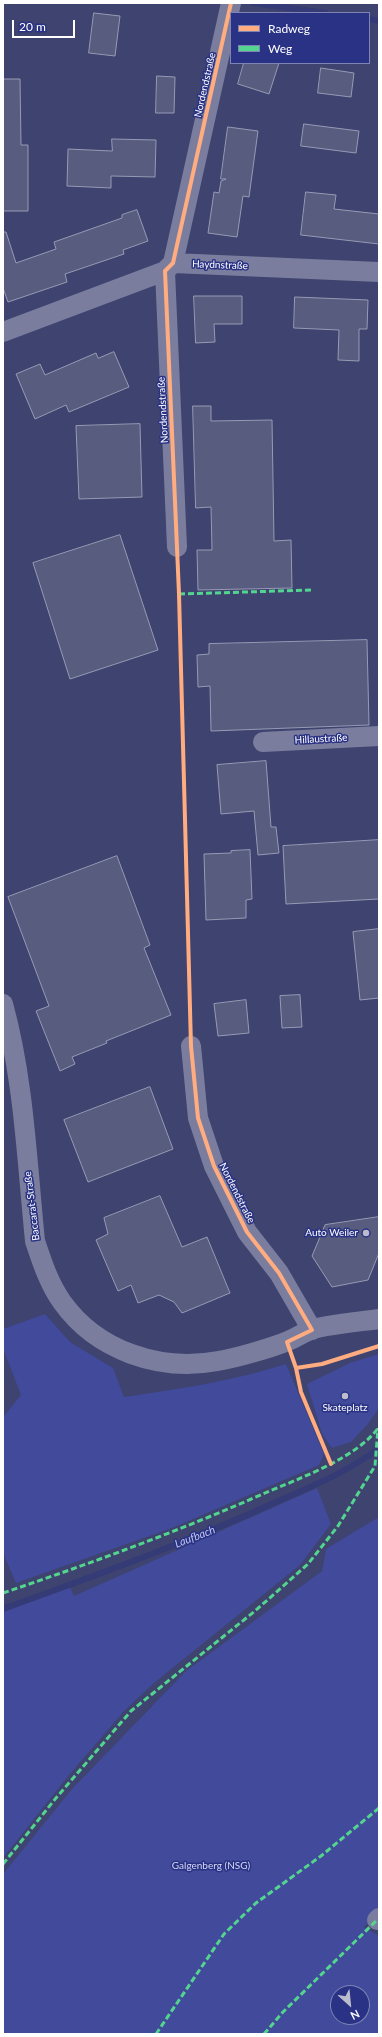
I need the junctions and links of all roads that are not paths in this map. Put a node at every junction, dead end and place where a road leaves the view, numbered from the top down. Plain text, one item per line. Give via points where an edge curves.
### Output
1 (231, 3) edge
2 (169, 267) junction
3 (379, 272) edge
4 (3, 332) edge
5 (177, 547) dead end
6 (379, 736) edge
7 (263, 742) dead end
8 (3, 1004) edge
9 (192, 1046) dead end
10 (379, 1319) edge
11 (312, 1330) junction

1 - 2 street, Nordendstraße
2 - 3 street, Haydnstraße
2 - 4 street, Haydnstraße
2 - 5 street, Nordendstraße
6 - 7 street, Hillaustraße
8 - 11 street, Baccarat-Straße via 18,1073 35,1241 52,1284 75,1318 94,1335 117,1349 158,1362 186,1365 219,1361 287,1342
9 - 11 street, Nordendstraße via 198,1118 214,1166 247,1232 279,1273
10 - 11 street, Baccarat-Straße

